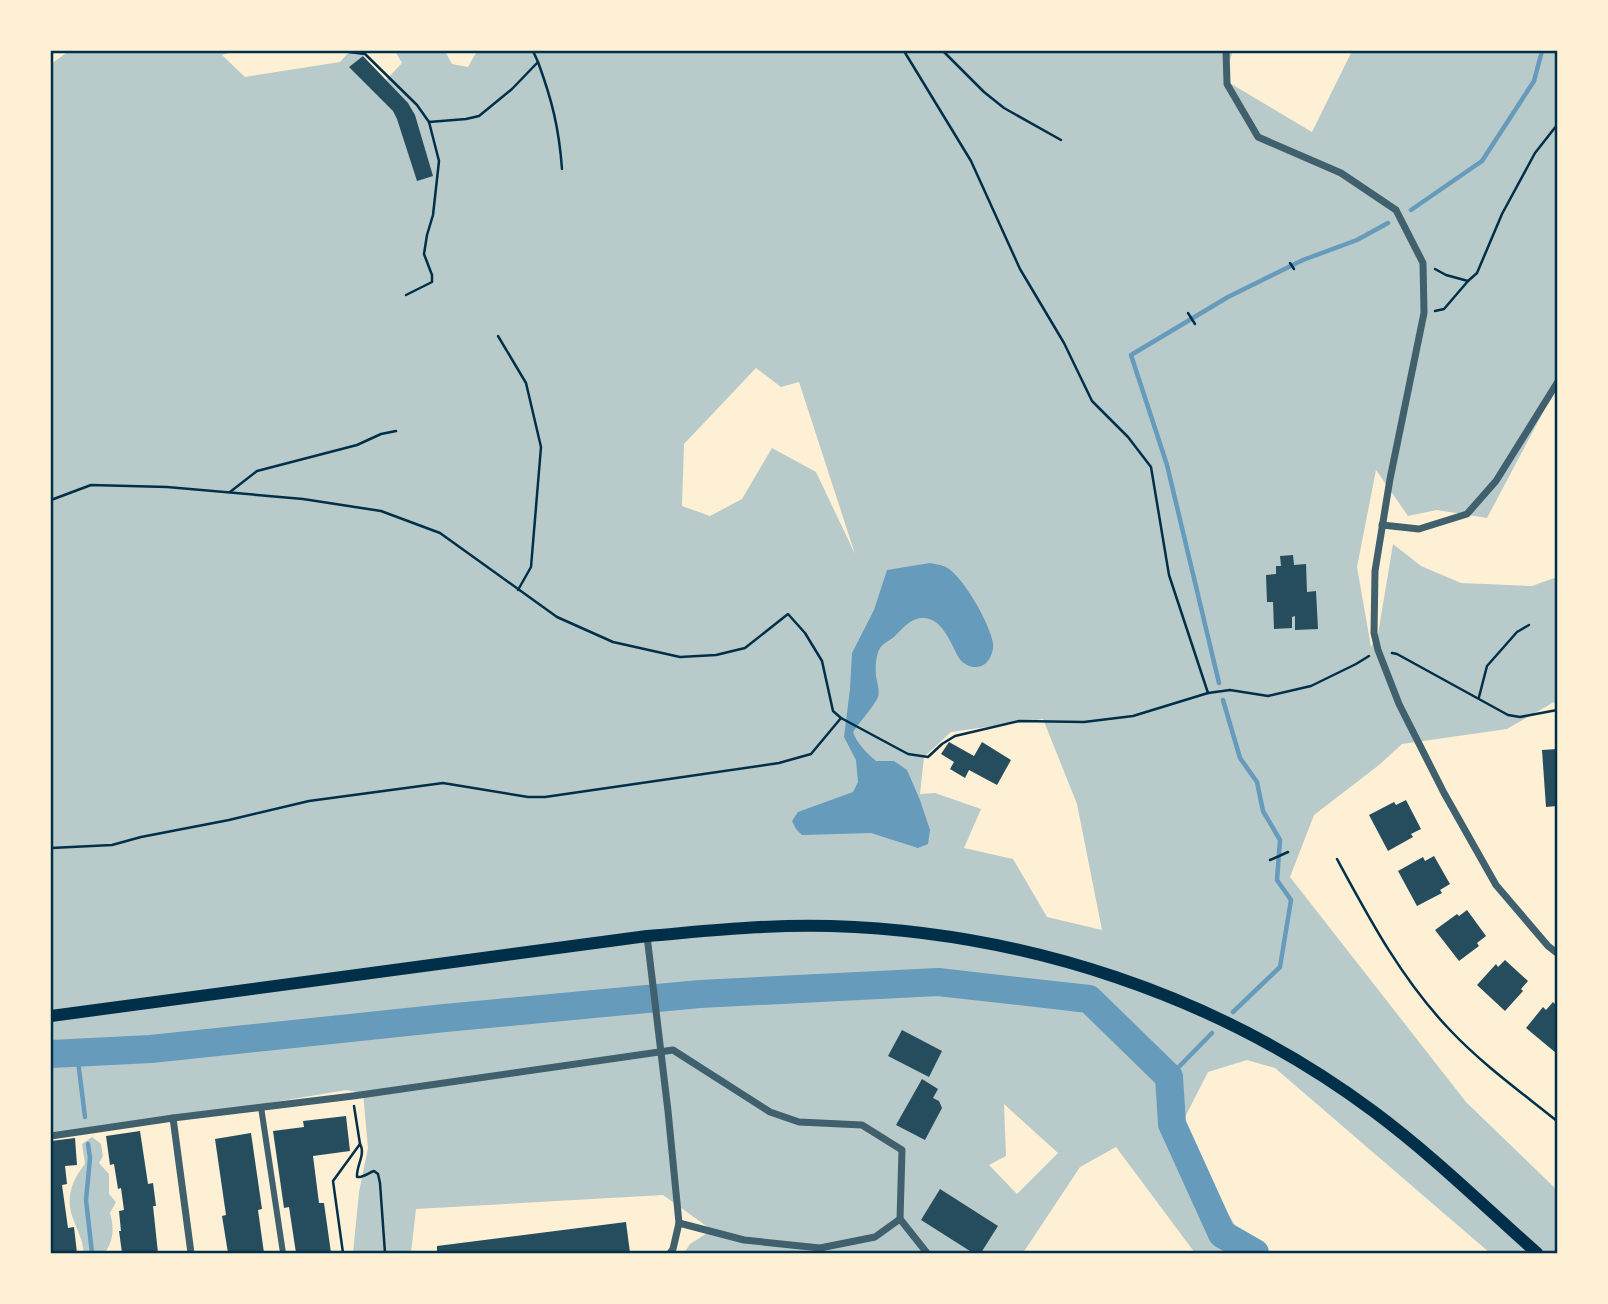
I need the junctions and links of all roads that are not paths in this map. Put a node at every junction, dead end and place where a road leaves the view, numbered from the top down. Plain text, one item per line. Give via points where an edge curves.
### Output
1 (1226, 51) edge
2 (1557, 383) edge
3 (1382, 526) junction
4 (647, 936) junction
5 (1557, 953) edge
6 (51, 1016) edge
7 (660, 1052) junction
8 (261, 1107) junction
9 (173, 1118) junction
10 (51, 1136) edge
11 (901, 1220) junction
12 (679, 1223) junction
13 (191, 1253) edge
14 (282, 1253) edge
15 (670, 1253) edge
16 (927, 1253) edge
17 (1537, 1253) edge

1 - 3 street via 1227,84 1258,137 1341,173 1396,210 1423,263 1424,313
2 - 3 street via 1496,481 1467,514 1419,528
3 - 5 street via 1375,571 1374,633 1399,704 1496,886
4 - 6 main road
4 - 7 street
4 - 17 main road via 778,926 880,928 985,942 1124,979 1222,1020 1326,1079 1433,1159
7 - 8 street
7 - 11 street via 673,1050 770,1112 799,1122 862,1125 902,1150
7 - 12 street
8 - 9 street
8 - 14 street
9 - 10 street
9 - 13 street
11 - 12 street via 875,1237 820,1248 744,1240
11 - 16 street
12 - 15 street

